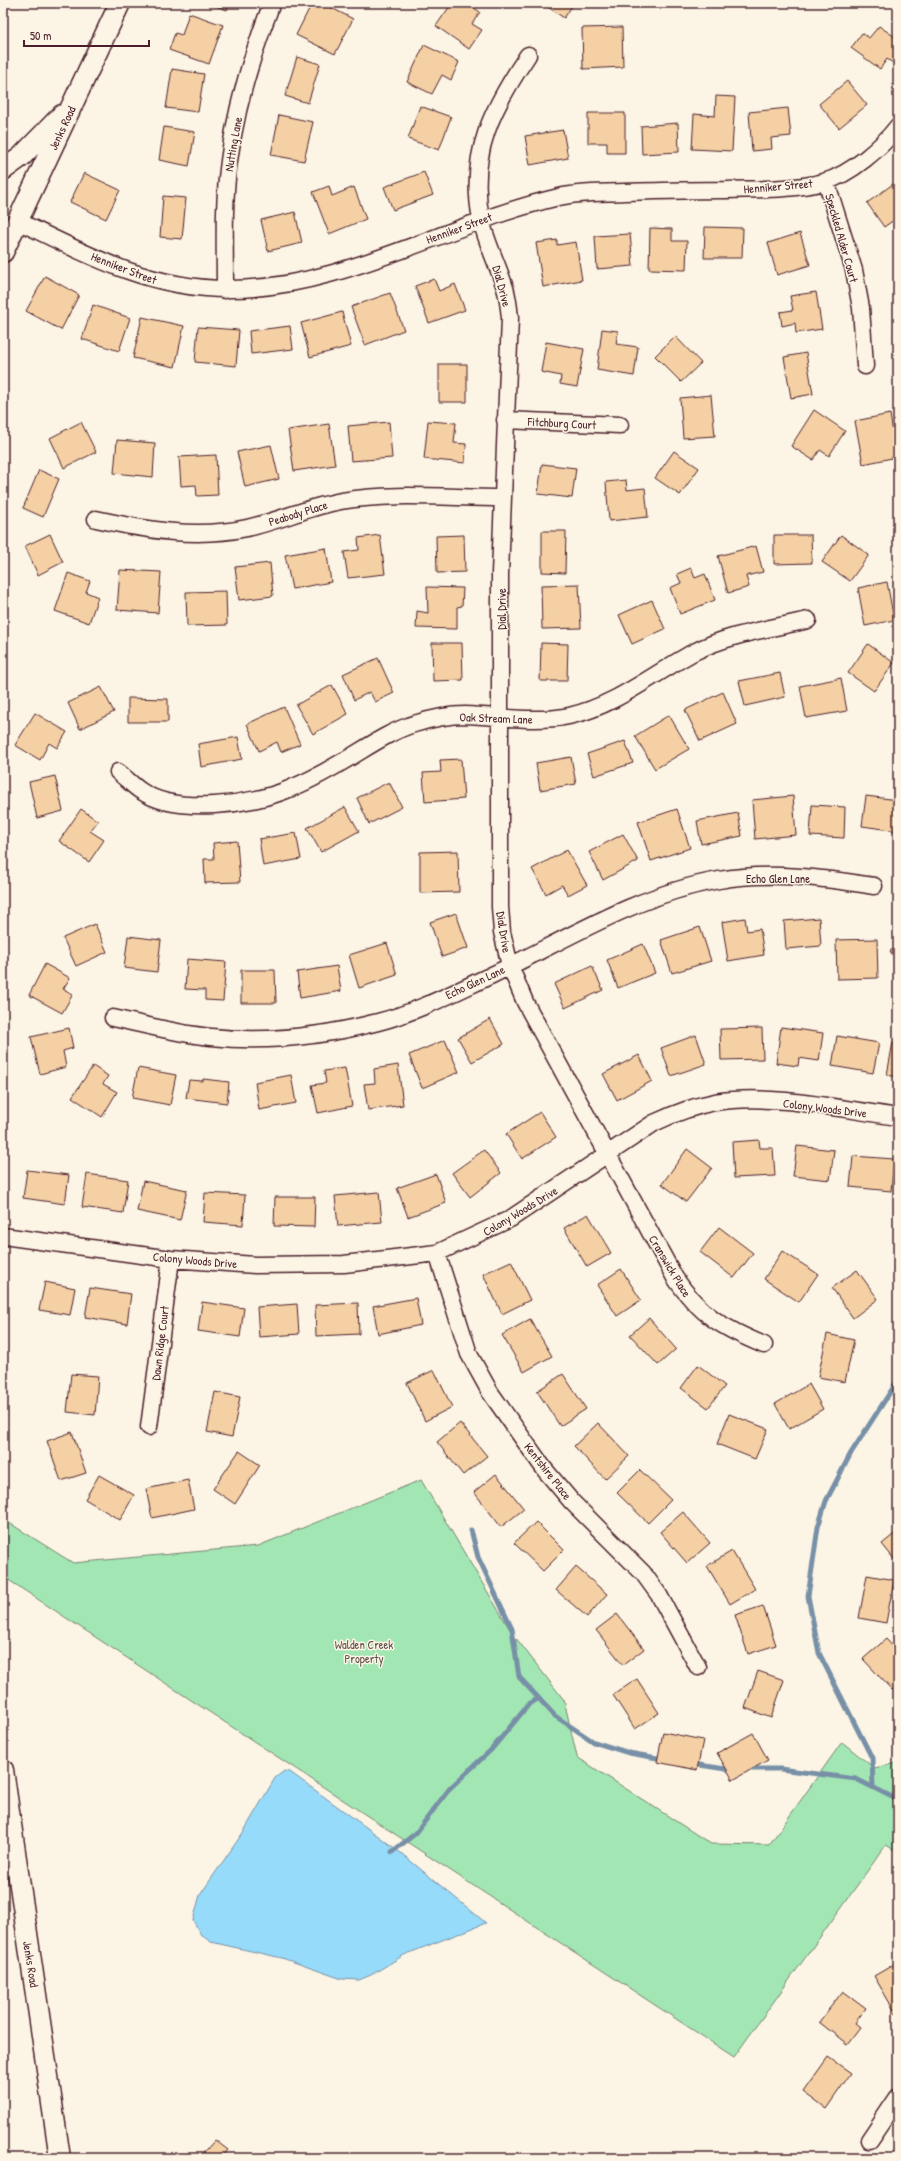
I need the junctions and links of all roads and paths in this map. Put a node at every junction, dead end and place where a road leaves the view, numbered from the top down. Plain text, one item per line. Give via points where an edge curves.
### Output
1 (120, 3) edge
2 (272, 3) edge
3 (528, 55) dead end
4 (73, 103) junction
5 (898, 126) edge
6 (3, 170) edge
7 (826, 181) junction
8 (11, 217) edge
9 (481, 219) junction
10 (3, 252) edge
11 (225, 290) junction
12 (865, 366) dead end
13 (505, 420) junction
14 (620, 425) dead end
15 (502, 498) junction
16 (96, 519) dead end
17 (808, 620) dead end
18 (502, 718) junction
19 (118, 772) dead end
20 (874, 886) dead end
21 (510, 966) junction
22 (113, 1018) dead end
23 (898, 1117) edge
24 (607, 1155) junction
25 (3, 1236) edge
26 (437, 1253) junction
27 (172, 1259) junction
28 (764, 1345) dead end
29 (149, 1427) dead end
30 (698, 1667) dead end
31 (3, 1770) edge
32 (898, 2097) edge
33 (869, 2140) dead end
34 (60, 2158) edge

1 - 4 street, Jenks Road
2 - 11 street, Nutting Lane via 247,76 228,162
3 - 9 street, Dial Drive via 505,90 485,131 477,176
4 - 6 street via 21,157
4 - 8 street, Jenks Road
5 - 7 street, Henniker Street via 887,140 862,162
7 - 9 street, Henniker Street via 780,188 579,194 562,196
7 - 12 street, Speckled Alder Court via 854,270 861,308
8 - 10 street, Jenks Road
8 - 11 street, Henniker Street via 90,256 140,276 184,286
9 - 11 street, Henniker Street via 308,280 266,288
9 - 13 street, Dial Drive via 505,288 510,318
13 - 14 street, Fitchburg Court
13 - 15 street, Dial Drive
15 - 16 street, Peabody Place via 366,498 340,501 245,528 205,533 156,531
15 - 18 street, Dial Drive
17 - 18 street, Oak Stream Lane via 714,644 591,709 552,718
18 - 19 street, Oak Stream Lane via 463,715 414,724 398,730 288,790 233,803 208,805 160,800 141,791
18 - 21 street, Dial Drive via 500,907 502,932
20 - 21 street, Echo Glen Lane via 777,876 700,884 676,890 617,913
21 - 22 street, Echo Glen Lane via 432,1003 379,1022 324,1033 264,1039 211,1037
21 - 24 street, Dial Drive via 525,1002
23 - 24 street, Colony Woods Drive via 787,1102 714,1102 676,1113 654,1123
24 - 26 street, Colony Woods Drive via 510,1219
24 - 28 street, Cranswick Place via 684,1293 719,1325
25 - 27 street, Colony Woods Drive
26 - 27 street, Colony Woods Drive via 344,1264 255,1265
26 - 30 street, Kentshire Place via 468,1354 490,1392 545,1470 572,1502 643,1573 659,1595
27 - 29 street, Dawn Ridge Court
31 - 34 street, Jenks Road
32 - 33 street

